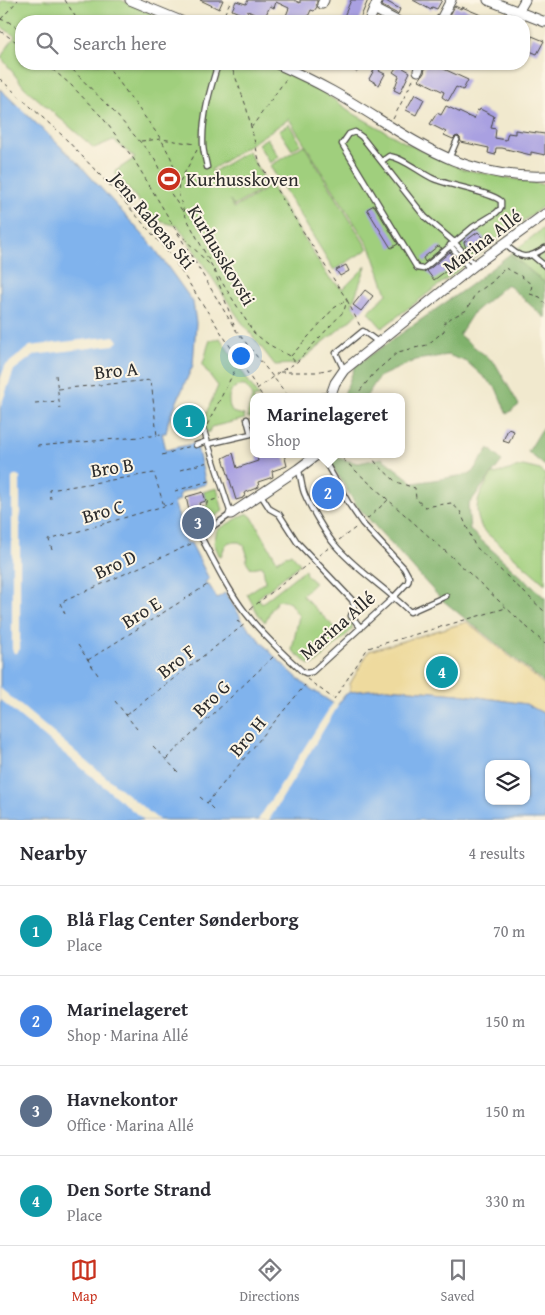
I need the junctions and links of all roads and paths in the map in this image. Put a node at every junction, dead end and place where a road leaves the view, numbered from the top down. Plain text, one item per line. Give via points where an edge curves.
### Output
1 (18, 0) edge
2 (65, 0) edge
3 (130, 0) edge
4 (231, 0) edge
5 (378, 0) edge
6 (451, 0) edge
7 (488, 0) edge
8 (525, 0) edge
9 (374, 10) junction
10 (518, 12) junction
11 (74, 15) edge
12 (166, 15) edge
13 (224, 15) edge
14 (372, 15) edge
15 (384, 15) edge
16 (443, 15) edge
17 (526, 15) edge
18 (530, 16) edge
19 (0, 19) edge
20 (545, 22) edge
21 (15, 27) edge
22 (0, 31) edge
23 (15, 41) edge
24 (53, 70) edge
25 (73, 70) edge
26 (110, 70) edge
27 (216, 70) edge
28 (232, 70) edge
29 (418, 70) edge
30 (292, 71) joint
31 (0, 79) edge
32 (389, 127) junction
33 (250, 129) junction
34 (161, 139) junction
35 (457, 140) dead end
36 (140, 142) junction
37 (203, 145) junction
38 (449, 159) junction
39 (382, 161) junction
40 (207, 167) dead end
41 (545, 176) edge
42 (179, 183) junction
43 (545, 214) edge
44 (185, 216) junction
45 (176, 230) junction
46 (504, 243) junction
47 (452, 244) junction
48 (545, 248) edge
49 (533, 256) junction
50 (545, 266) edge
51 (472, 267) junction
52 (213, 268) junction
53 (347, 300) junction
54 (545, 304) edge
55 (235, 329) junction
56 (363, 331) junction
57 (379, 343) junction
58 (291, 357) junction
59 (239, 361) junction
60 (296, 363) junction
61 (342, 368) junction
62 (279, 372) junction
63 (56, 375) dead end
64 (273, 377) junction
65 (58, 389) junction
66 (257, 389) junction
67 (260, 393) edge
68 (286, 393) edge
69 (331, 393) edge
70 (359, 393) edge
71 (59, 401) junction
72 (35, 403) dead end
73 (60, 409) dead end
74 (247, 419) dead end
75 (250, 430) edge
76 (204, 431) joint
77 (250, 434) edge
78 (162, 435) dead end
79 (157, 436) junction
80 (208, 442) junction
81 (196, 445) joint
82 (37, 446) dead end
83 (162, 455) dead end
84 (313, 458) edge
85 (323, 458) edge
86 (341, 458) edge
87 (373, 458) edge
88 (201, 464) dead end
89 (180, 470) dead end
90 (298, 470) junction
91 (219, 478) junction
92 (175, 491) dead end
93 (261, 494) junction
94 (225, 496) junction
95 (52, 500) dead end
96 (174, 503) dead end
97 (164, 506) junction
98 (231, 514) junction
99 (208, 530) junction
100 (191, 544) dead end
101 (52, 550) dead end
102 (207, 585) dead end
103 (446, 596) dead end
104 (394, 597) junction
105 (506, 608) junction
106 (545, 612) edge
107 (65, 614) dead end
108 (237, 620) dead end
109 (245, 624) dead end
110 (242, 626) junction
111 (361, 628) junction
112 (545, 644) edge
113 (78, 645) dead end
114 (274, 656) dead end
115 (88, 660) junction
116 (306, 673) junction
117 (98, 675) dead end
118 (305, 685) dead end
119 (115, 701) dead end
120 (126, 715) junction
121 (137, 729) dead end
122 (153, 746) dead end
123 (166, 759) junction
124 (178, 772) dead end
125 (200, 797) dead end
126 (207, 803) junction
127 (213, 809) dead end

1 - 19 path
2 - 11 path
3 - 12 street
4 - 13 path
5 - 9 street
6 - 16 street
7 - 10 street
8 - 10 street
9 - 14 street
9 - 15 street
10 - 17 street
18 - 20 street
19 - 21 path
22 - 23 path
24 - 45 path via 102,117 133,158
25 - 36 path, Kurhusskovsti
26 - 34 path
27 - 37 lane via 210,89
28 - 33 path via 246,106
29 - 32 path
30 - 32 street
30 - 33 path
31 - 59 path, Jens Rabens Sti via 63,136 172,257
32 - 38 street
33 - 53 path via 260,164
34 - 36 path
34 - 37 path
34 - 42 path
35 - 38 lane
36 - 44 path, Kurhusskovsti via 155,159 166,186
37 - 40 lane
37 - 42 path
38 - 41 street via 488,171
39 - 47 lane via 425,217
39 - 47 lane via 389,156 396,157 434,179 501,201 501,208 496,214 472,227
39 - 47 lane via 355,132 349,134 342,144 417,268 423,269
42 - 44 path via 178,192
43 - 46 street, Marina Allé
44 - 52 path, Kurhusskovsti
45 - 52 path
45 - 55 path
46 - 49 lane via 514,253
46 - 51 street, Marina Allé
47 - 51 lane
48 - 49 lane
49 - 50 lane
51 - 57 street, Marina Allé
52 - 55 path
52 - 58 path, Kurhusskovsti via 254,333
53 - 56 path
53 - 58 path via 334,308
53 - 60 path via 344,311
54 - 70 path via 540,297 530,294 532,285 505,268 475,294 467,310 445,321 444,331 427,345 398,352 374,373
55 - 64 path
56 - 57 lane
56 - 61 lane via 336,353
57 - 61 street, Marina Allé
58 - 60 path
59 - 66 path, Jens Rabens Sti
59 - 76 path
60 - 62 path
61 - 62 path
61 - 69 street, Marina Allé
62 - 64 path
63 - 65 path
64 - 66 path
64 - 68 path
65 - 71 path
65 - 79 path, Bro A via 151,380
66 - 67 path, Jens Rabens Sti
71 - 72 path
71 - 73 path
74 - 75 lane
76 - 80 lane
77 - 80 lane
78 - 79 path
79 - 82 path
80 - 81 lane
80 - 91 lane
81 - 83 path
84 - 90 street
85 - 104 lane, Marina Allé via 362,523 409,577
86 - 105 path
87 - 106 path via 396,482 415,488 416,499 425,507 451,503 460,511 475,546
88 - 89 path
90 - 93 street
90 - 104 lane via 304,494 334,544
91 - 92 path
91 - 94 lane
93 - 98 street
93 - 111 lane via 270,509 280,514 296,542 352,600 351,616
94 - 98 lane
94 - 99 path via 201,506
95 - 97 path, Bro B via 50,490 154,473
96 - 97 path, Bro C
97 - 101 path, Bro C via 49,540
98 - 99 lane
99 - 116 lane, Marina Allé via 200,535 245,612 277,648
100 - 107 path, Bro D via 60,603
102 - 115 path, Bro E
103 - 104 lane via 410,612
104 - 111 lane, Marina Allé
105 - 112 path
105 - 116 path via 368,648 334,699 308,680
108 - 110 path
109 - 110 path, Bro F
110 - 120 path, Bro F
111 - 116 lane, Marina Allé via 312,672
113 - 115 path
114 - 123 path, Bro G
115 - 117 path
118 - 126 path, Bro H
119 - 120 path
120 - 121 path
122 - 123 path
123 - 124 path
125 - 126 path
126 - 127 path

